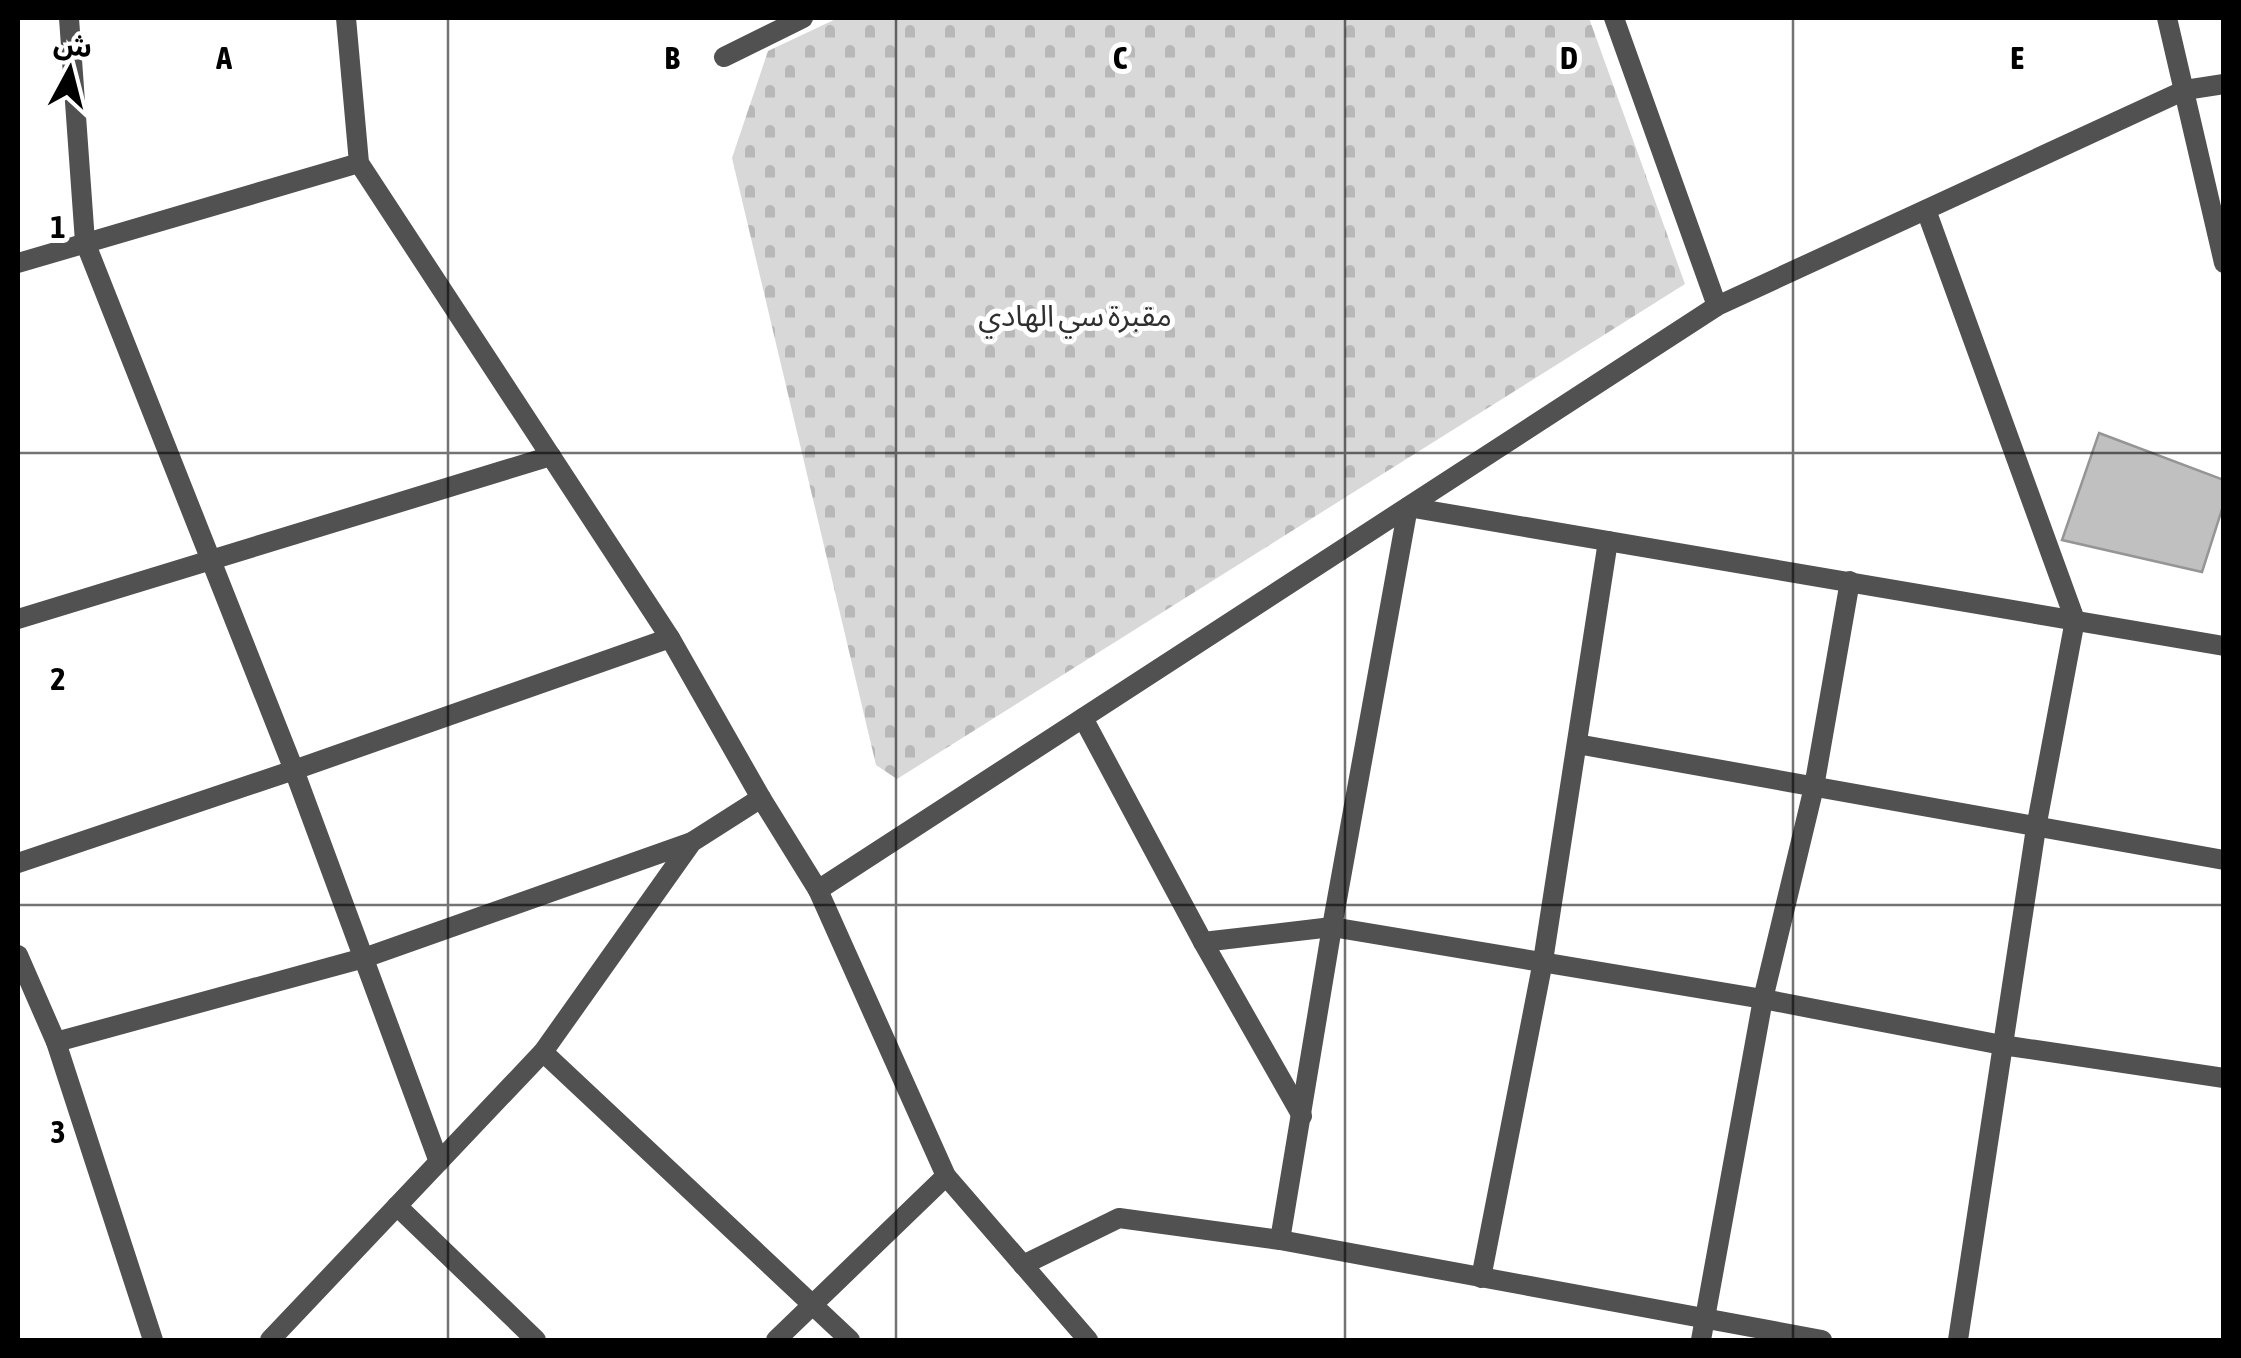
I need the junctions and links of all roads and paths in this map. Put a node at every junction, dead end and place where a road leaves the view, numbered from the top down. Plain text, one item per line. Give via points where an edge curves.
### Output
1 (69, 18) edge
2 (346, 18) edge
3 (803, 18) edge
4 (1614, 18) edge
5 (2167, 18) edge
6 (724, 58) dead end
7 (2224, 84) edge
8 (2185, 90) junction
9 (359, 163) junction
10 (1926, 210) junction
11 (85, 242) junction
12 (18, 263) edge
13 (2224, 263) edge
14 (1717, 306) junction
15 (551, 456) junction
16 (1408, 506) junction
17 (1608, 541) junction
18 (210, 558) junction
19 (1850, 581) junction
20 (18, 619) edge
21 (2075, 620) junction
22 (670, 638) junction
23 (2224, 646) edge
24 (1083, 718) junction
25 (1576, 744) junction
26 (294, 770) junction
27 (1814, 787) junction
28 (760, 798) junction
29 (2036, 828) junction
30 (692, 842) junction
31 (2224, 860) edge
32 (18, 863) edge
33 (818, 890) junction
34 (1332, 927) junction
35 (1203, 942) junction
36 (18, 955) edge
37 (364, 958) junction
38 (1543, 961) junction
39 (1763, 999) junction
40 (56, 1042) junction
41 (2002, 1044) junction
42 (542, 1052) junction
43 (2224, 1078) edge
44 (1302, 1116) junction
45 (439, 1162) junction
46 (946, 1176) junction
47 (397, 1206) junction
48 (1280, 1240) junction
49 (1023, 1265) junction
50 (1480, 1278) junction
51 (812, 1304) junction
52 (1705, 1318) junction
53 (153, 1340) edge
54 (270, 1340) edge
55 (536, 1340) edge
56 (776, 1340) edge
57 (850, 1340) edge
58 (1088, 1340) edge
59 (1701, 1340) edge
60 (1822, 1340) edge
61 (1958, 1340) edge

1 - 11 street
2 - 9 street
3 - 6 street
4 - 14 street
5 - 8 street
7 - 8 street
8 - 10 street
8 - 13 street
9 - 11 street
9 - 15 street
10 - 14 street
10 - 21 street
11 - 12 street
11 - 18 street
14 - 16 street
15 - 18 street
15 - 22 street
16 - 17 street
16 - 24 street
16 - 34 street
17 - 19 street
17 - 25 street
18 - 20 street
18 - 26 street
19 - 21 street
19 - 27 street
21 - 23 street
21 - 29 street
22 - 26 street
22 - 28 street
24 - 33 street
24 - 35 street
25 - 27 street
25 - 38 street
26 - 32 street
26 - 37 street
27 - 29 street
27 - 39 street
28 - 30 street
28 - 33 street
29 - 31 street
29 - 41 street
30 - 37 street
30 - 42 street
33 - 46 street
34 - 35 street
34 - 38 street
34 - 44 street
35 - 44 street
36 - 40 street
37 - 40 street
37 - 45 street
38 - 39 street
38 - 50 street
39 - 41 street
39 - 52 street
40 - 53 street
41 - 43 street
41 - 61 street
42 - 45 street
42 - 51 street
44 - 48 street
45 - 47 street
46 - 49 street
46 - 51 street
47 - 54 street
47 - 55 street
48 - 49 street via 1119,1218
48 - 50 street
49 - 58 street
50 - 52 street
51 - 56 street
51 - 57 street
52 - 59 street
52 - 60 street

